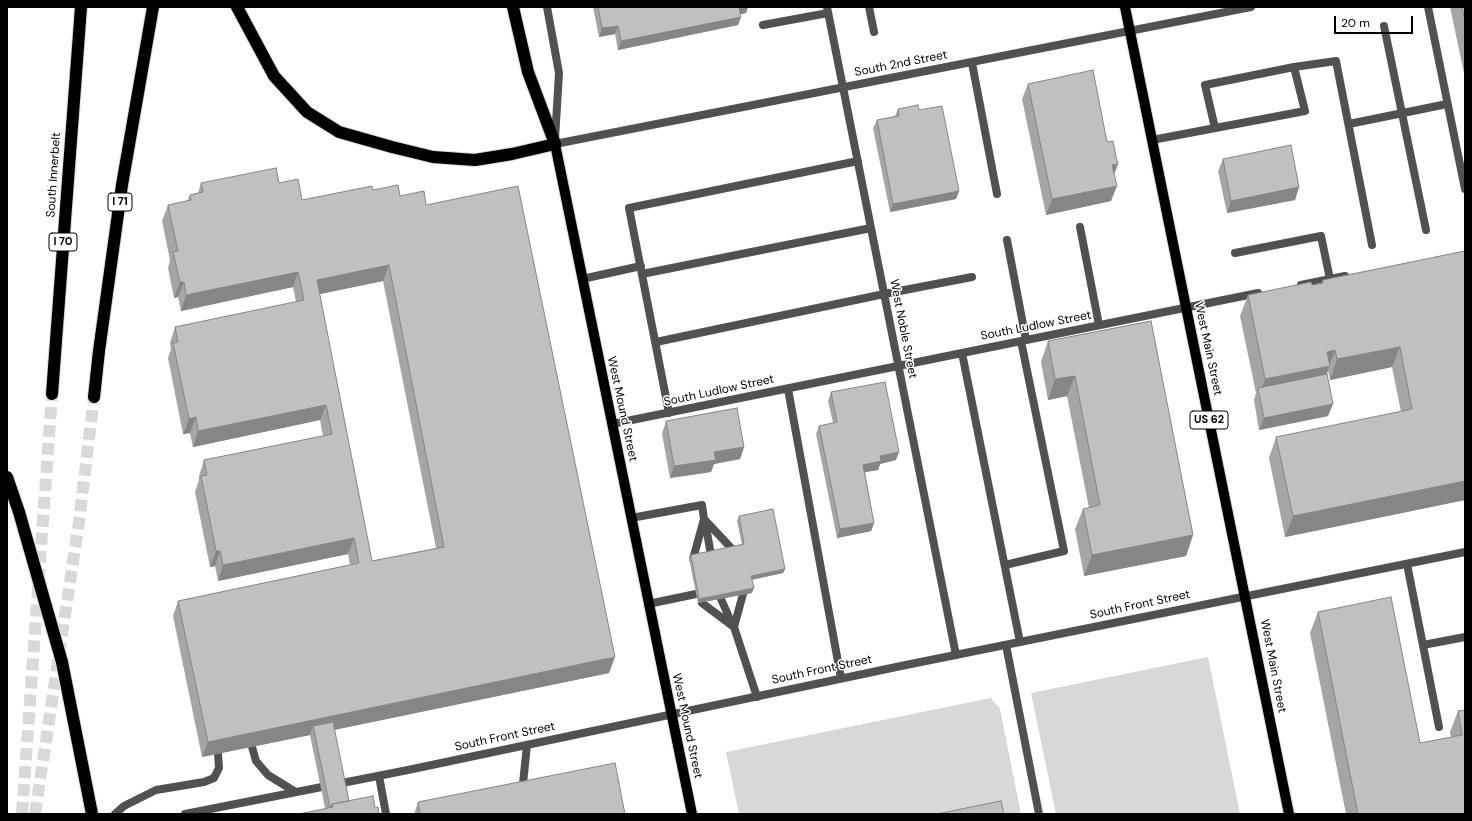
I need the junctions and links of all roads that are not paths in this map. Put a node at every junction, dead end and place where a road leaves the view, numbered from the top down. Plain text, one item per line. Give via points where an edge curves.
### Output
1 (81, 7) edge
2 (153, 7) edge
3 (237, 7) edge
4 (513, 7) edge
5 (547, 7) edge
6 (869, 7) edge
7 (1125, 7) edge
8 (1251, 7) edge
9 (1428, 7) edge
10 (827, 10) edge
11 (762, 25) dead end
12 (1384, 26) dead end
13 (1130, 31) junction
14 (874, 32) dead end
15 (972, 62) junction
16 (1294, 67) junction
17 (843, 87) junction
18 (1447, 104) junction
19 (1402, 113) junction
20 (1349, 124) junction
21 (1215, 128) junction
22 (1152, 140) junction
23 (555, 144) junction
24 (858, 161) junction
25 (1465, 189) edge
26 (997, 194) dead end
27 (1080, 227) dead end
28 (871, 228) junction
29 (1426, 230) dead end
30 (1007, 240) dead end
31 (1372, 245) dead end
32 (1235, 252) dead end
33 (641, 266) junction
34 (642, 274) junction
35 (1353, 274) edge
36 (972, 277) dead end
37 (582, 279) junction
38 (1330, 279) junction
39 (1294, 286) edge
40 (1264, 292) edge
41 (884, 294) junction
42 (1186, 308) junction
43 (1099, 325) junction
44 (1023, 341) junction
45 (656, 342) junction
46 (962, 353) junction
47 (899, 366) junction
48 (788, 388) junction
49 (52, 394) tunnel mouth
50 (94, 397) tunnel mouth
51 (669, 413) junction
52 (612, 424) junction
53 (7, 477) edge
54 (631, 518) junction
55 (704, 519) junction
56 (733, 550) edge
57 (1465, 552) edge
58 (711, 555) edge
59 (693, 559) edge
60 (1407, 564) junction
61 (1005, 565) junction
62 (696, 594) edge
63 (743, 594) edge
64 (1246, 596) junction
65 (721, 599) edge
66 (702, 603) edge
67 (648, 604) junction
68 (734, 626) junction
69 (1465, 637) edge
70 (1020, 642) junction
71 (1006, 645) junction
72 (1423, 645) junction
73 (956, 655) junction
74 (841, 678) junction
75 (757, 697) junction
76 (672, 714) junction
77 (1439, 727) dead end
78 (527, 744) junction
79 (252, 747) edge
80 (218, 754) edge
81 (378, 776) junction
82 (294, 791) junction
83 (521, 798) edge
84 (92, 814) edge
85 (115, 814) edge
86 (185, 814) edge
87 (386, 814) edge
88 (692, 814) edge
89 (1039, 814) edge
90 (1289, 814) edge

1 - 49 highway, South Innerbelt / I 70
2 - 50 highway, I 71 via 122,185
3 - 23 highway via 274,76 307,112 339,132 433,157 475,160
4 - 23 highway via 528,72
5 - 23 street, West Mound Street via 559,73
6 - 14 street
7 - 13 main road, West Main Street / US 62
8 - 13 street, South 2nd Street
9 - 18 street
10 - 11 street
10 - 17 street, West Noble Street
12 - 19 street
13 - 15 street, South 2nd Street
13 - 22 main road, West Main Street / US 62
15 - 17 street, South 2nd Street
15 - 26 street
16 - 20 street via 1336,61
16 - 21 street via 1205,85
16 - 21 street via 1305,112
17 - 23 street, South 2nd Street
17 - 24 street, West Noble Street
18 - 19 street
18 - 25 street
19 - 20 street
19 - 29 street
20 - 31 street
21 - 22 street
22 - 42 main road, West Main Street / US 62
23 - 37 main road, West Mound Street
24 - 28 street, West Noble Street
24 - 33 street via 629,208
27 - 43 street
28 - 34 street
28 - 41 street, West Noble Street
30 - 44 street
32 - 38 street via 1321,236
33 - 34 street
33 - 37 street
34 - 45 street
35 - 38 street
36 - 41 street
37 - 52 main road, West Mound Street
38 - 39 street
40 - 42 street, South Ludlow Street
41 - 45 street
41 - 47 street, West Noble Street
42 - 43 street, South Ludlow Street
42 - 64 main road, West Main Street / US 62
43 - 44 street, South Ludlow Street
44 - 46 street, South Ludlow Street
44 - 61 street via 1064,551
45 - 51 street
46 - 47 street, South Ludlow Street
46 - 61 street
47 - 48 street, South Ludlow Street
47 - 73 street, West Noble Street
48 - 51 street, South Ludlow Street
48 - 74 street
51 - 52 street, South Ludlow Street
52 - 54 main road, West Mound Street
53 - 84 highway, bridge via 62,662
54 - 55 street via 702,505
54 - 67 main road, West Mound Street
55 - 56 street
55 - 58 street
55 - 59 street
57 - 60 street, South Front Street
60 - 64 street, South Front Street
60 - 72 street
61 - 70 street
62 - 67 street
63 - 68 street
64 - 70 street, South Front Street
64 - 90 main road, West Main Street / US 62
65 - 68 street
66 - 68 street
67 - 76 main road, West Mound Street
68 - 75 street
69 - 72 street
70 - 71 street, South Front Street
71 - 73 street, South Front Street
71 - 89 street
72 - 77 street
73 - 74 street, South Front Street
74 - 75 street, South Front Street
75 - 76 street, South Front Street
76 - 78 street, South Front Street
76 - 88 main road, West Mound Street
78 - 81 street, South Front Street
78 - 83 street
79 - 82 street via 256,761 268,775
80 - 85 street via 219,768 214,778 156,790 124,806
81 - 82 street, South Front Street
81 - 87 street
82 - 86 street, South Front Street

